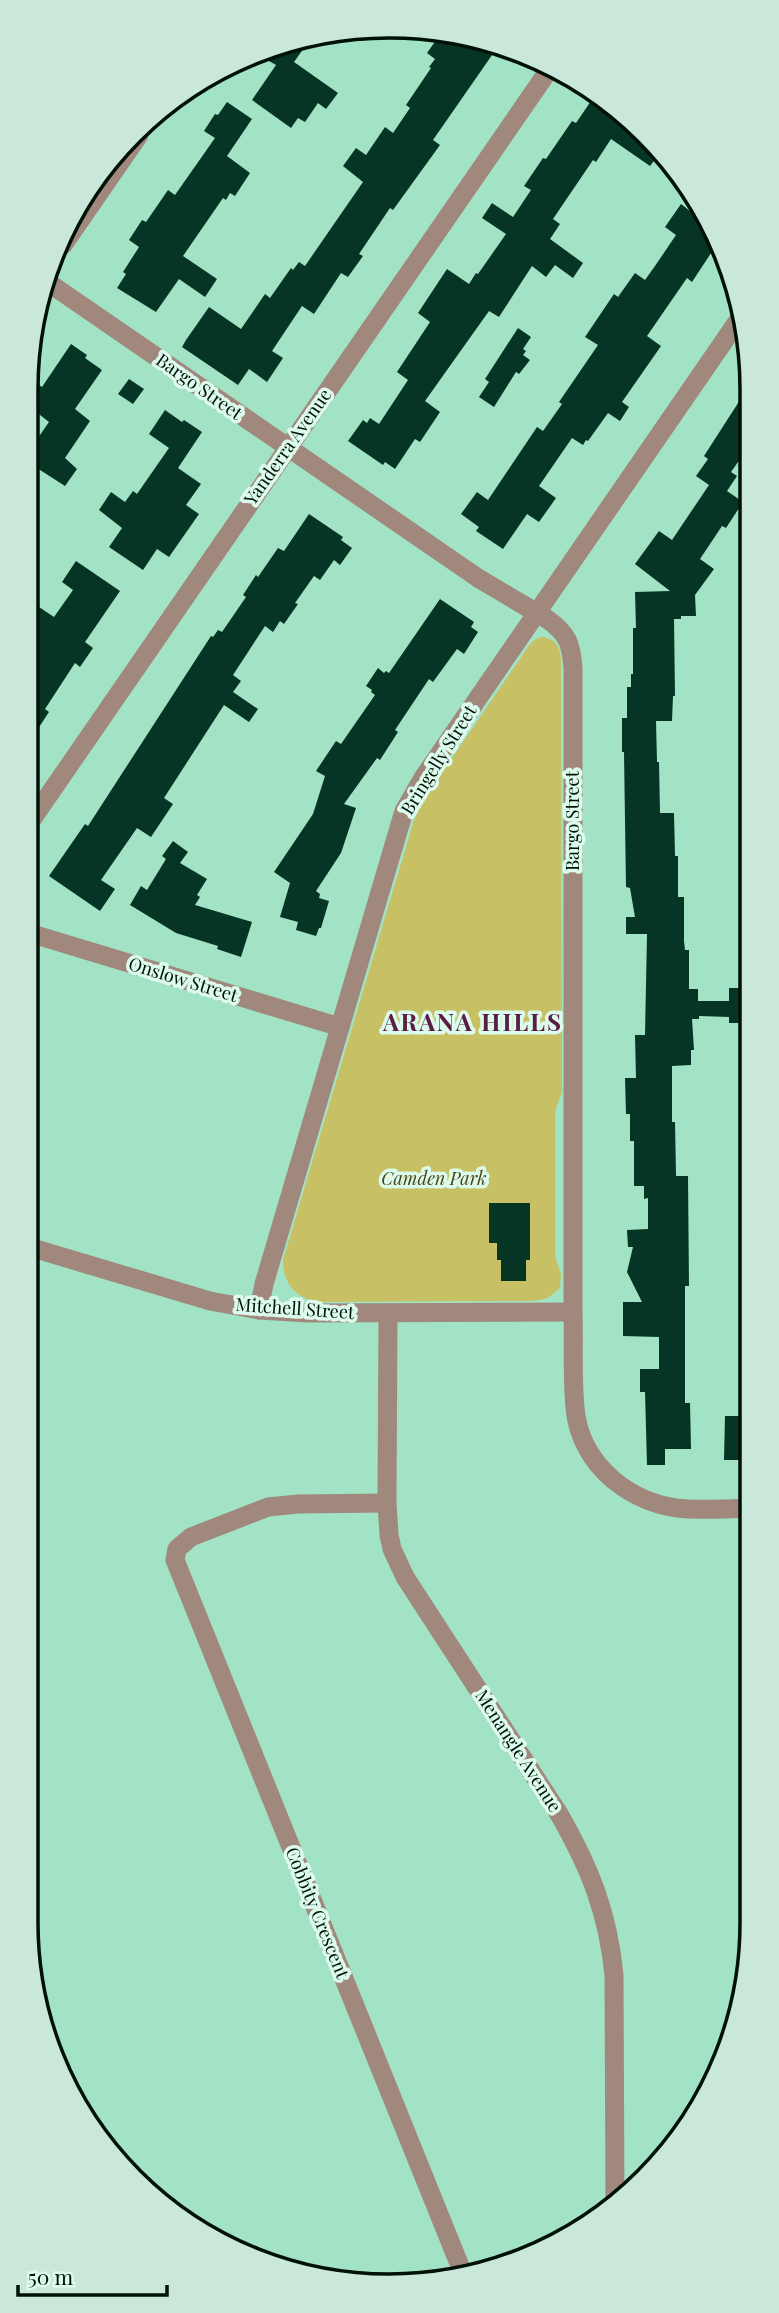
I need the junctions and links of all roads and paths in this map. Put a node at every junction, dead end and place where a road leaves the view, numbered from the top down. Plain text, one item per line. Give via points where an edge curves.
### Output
1 (545, 75) edge
2 (54, 287) edge
3 (735, 326) edge
4 (288, 448) junction
5 (537, 613) junction
6 (38, 811) edge
7 (38, 936) edge
8 (340, 1027) junction
9 (38, 1249) edge
10 (259, 1310) junction
11 (573, 1312) junction
12 (388, 1313) junction
13 (387, 1503) junction
14 (741, 1508) edge
15 (615, 2192) edge
16 (461, 2267) edge

1 - 4 street, Yanderra Avenue
2 - 4 street, Bargo Street
3 - 5 street, Bringelly Street
4 - 5 street, Bargo Street
4 - 6 street, Yanderra Avenue
5 - 8 street, Bringelly Street via 404,811
5 - 11 street, Bargo Street via 568,638 573,668
7 - 8 street, Onslow Street
8 - 10 street, Bringelly Street
9 - 10 street, Mitchell Street via 210,1301
10 - 12 street, Mitchell Street
11 - 12 street, Mitchell Street
11 - 14 street, Bargo Street via 579,1429 607,1476 643,1499 663,1505
12 - 13 street, Menangle Avenue
13 - 15 street, Menangle Avenue via 397,1564 559,1814 604,1912 614,1975
13 - 16 street, Cobbity Crescent via 268,1507 171,1546

